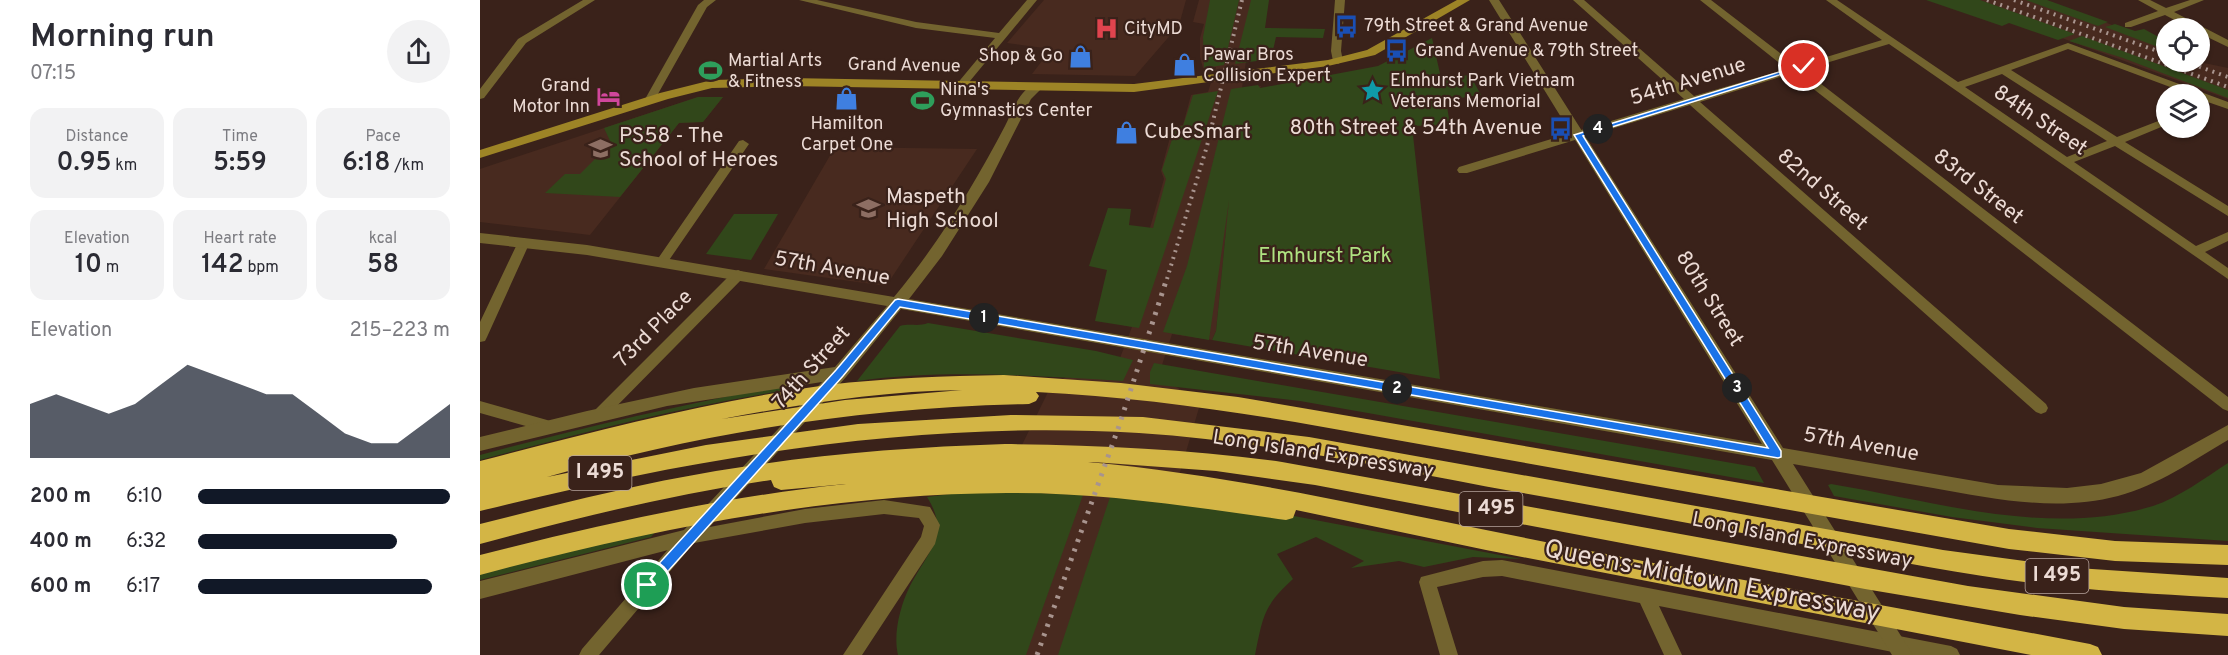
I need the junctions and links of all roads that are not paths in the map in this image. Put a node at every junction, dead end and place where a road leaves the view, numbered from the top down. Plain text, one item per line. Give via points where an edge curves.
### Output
1 (590, 0) edge
2 (711, 0) edge
3 (804, 0) edge
4 (1032, 0) edge
5 (1340, 0) edge
6 (1465, 0) edge
7 (1494, 0) edge
8 (1578, 0) edge
9 (1705, 0) edge
10 (1831, 0) edge
11 (2143, 0) edge
12 (2199, 0) edge
13 (2166, 12) junction
14 (2177, 18) edge
15 (2128, 25) dead end
16 (2210, 35) edge
17 (1000, 36) junction
18 (1889, 40) junction
19 (2228, 44) edge
20 (1338, 61) junction
21 (1794, 70) junction
22 (2003, 70) junction
23 (2169, 84) edge
24 (961, 85) junction
25 (1037, 87) junction
26 (1955, 87) junction
27 (480, 96) edge
28 (2210, 100) edge
29 (649, 101) junction
30 (1692, 101) junction
31 (2214, 101) junction
32 (2210, 103) edge
33 (2228, 106) edge
34 (2156, 125) edge
35 (1578, 135) junction
36 (2116, 141) junction
37 (743, 144) dead end
38 (480, 154) edge
39 (2065, 162) junction
40 (1463, 170) dead end
41 (2228, 212) edge
42 (2228, 236) edge
43 (480, 238) edge
44 (524, 242) junction
45 (2195, 251) junction
46 (661, 262) junction
47 (2228, 274) edge
48 (738, 275) junction
49 (898, 303) junction
50 (480, 337) edge
51 (840, 373) junction
52 (861, 398) junction
53 (2228, 405) edge
54 (480, 407) edge
55 (2041, 408) dead end
56 (601, 413) junction
57 (546, 426) junction
58 (2228, 432) edge
59 (480, 444) edge
60 (1778, 454) junction
61 (1012, 467) junction
62 (480, 470) edge
63 (480, 487) edge
64 (480, 502) edge
65 (480, 534) edge
66 (689, 537) junction
67 (2228, 555) edge
68 (480, 565) edge
69 (2228, 588) edge
70 (480, 590) edge
71 (1645, 595) junction
72 (2228, 625) edge
73 (1899, 649) edge
74 (588, 655) edge
75 (852, 655) edge
76 (1449, 655) edge
77 (1672, 655) edge
78 (1951, 655) edge
79 (2090, 655) edge

1 - 27 street via 522,41
2 - 29 street via 704,5
3 - 17 street via 916,25
4 - 17 street
5 - 20 street
6 - 20 main road, Grand Avenue via 1371,53
7 - 35 street, 80th Street
8 - 30 street, 82nd Street
9 - 21 street, 83rd Street
10 - 18 street, 84th Street
11 - 13 street
12 - 13 street
13 - 14 street
13 - 15 street
16 - 19 street
17 - 24 street
18 - 21 street, 54th Avenue
18 - 26 street, 84th Street
20 - 25 main road, Grand Avenue via 1134,88
21 - 30 street, 54th Avenue
21 - 53 street, 83rd Street
22 - 23 street via 2068,46
22 - 26 street
22 - 36 street
24 - 25 main road, Grand Avenue
24 - 29 main road, Grand Avenue via 712,84
25 - 49 street, 74th Street via 1026,96 982,182 942,245
26 - 39 street, 84th Street
28 - 31 street
29 - 38 main road, Grand Avenue
30 - 35 street, 54th Avenue
30 - 55 street, 82nd Street
31 - 32 street
31 - 33 street
34 - 36 street
35 - 40 street, 54th Avenue
35 - 60 street, 80th Street
36 - 39 street
36 - 41 street
37 - 46 street, 73rd Place
39 - 45 street, 84th Street
42 - 45 street
43 - 44 street, 57th Avenue
44 - 46 street, 57th Avenue
44 - 50 street
45 - 47 street, 84th Street
46 - 48 street, 57th Avenue
48 - 49 street, 57th Avenue
48 - 56 street, 73rd Place
49 - 51 street, 74th Street
49 - 60 street, 57th Avenue
51 - 56 street via 696,394
51 - 66 street, 74th Street
52 - 62 highway via 767,404 640,429
52 - 63 highway via 662,439
52 - 67 highway via 952,398 1048,391 1201,401 1315,417 2045,544
54 - 57 street
56 - 57 street
57 - 59 street
58 - 60 street, 57th Avenue via 2137,483 2068,497 1998,492
60 - 73 street, 80th Street
61 - 65 highway, I 495 via 800,473 705,494 688,487 660,489
61 - 68 highway via 664,522
61 - 72 highway, Long Island Expressway / I 495 via 1185,459 1314,476 2066,612
61 - 79 highway via 1175,488 1486,540
64 - 69 highway, Long Island Expressway / I 495 via 586,476 830,434 948,424 1110,424 1253,436 1365,454 1955,562 2066,577
66 - 70 street
66 - 74 street, 74th Street
66 - 75 street via 805,516 884,507 924,512 932,525 929,539
71 - 73 street, Queens-Midtown Expressway
71 - 76 street, Queens-Midtown Expressway via 1502,568 1483,568 1427,582
71 - 77 street
73 - 78 street, Queens-Midtown Expressway

